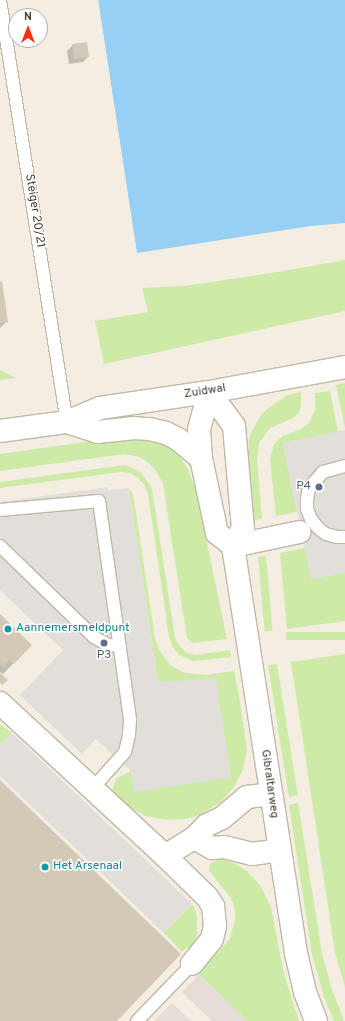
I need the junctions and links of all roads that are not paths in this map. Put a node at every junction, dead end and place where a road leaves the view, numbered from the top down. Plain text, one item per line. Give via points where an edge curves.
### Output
1 (0, 0) edge
2 (345, 367) edge
3 (209, 392) junction
4 (67, 422) junction
5 (0, 431) edge
6 (201, 458) junction
7 (345, 466) edge
8 (0, 510) edge
9 (300, 532) dead end
10 (345, 537) edge
11 (0, 546) edge
12 (233, 546) junction
13 (120, 646) junction
14 (0, 703) edge
15 (92, 789) junction
16 (270, 794) junction
17 (194, 838) junction
18 (279, 850) junction
19 (165, 856) junction
20 (192, 964) joint
21 (137, 1021) edge
22 (316, 1021) edge

1 - 4 lane, Steiger 20/21
2 - 3 street, Zuidwal
3 - 4 street, Zuidwal via 100,408
3 - 6 street via 199,430
3 - 12 street via 234,426 243,528
4 - 5 street, Zuidwal
4 - 6 street, Zuidwal via 97,432 150,428 178,439
6 - 12 street via 217,533
7 - 10 lane via 323,472 309,488 307,499 307,509 318,528 326,534
8 - 13 lane via 99,501
9 - 12 street
11 - 13 lane via 94,637 108,645
12 - 16 street, Gibraltarweg
13 - 15 lane via 129,710 129,735 125,752
14 - 15 street
15 - 19 street
16 - 17 street via 247,797
16 - 18 street, Gibraltarweg
17 - 18 street via 212,848 224,847 252,854
17 - 19 street
18 - 22 street, Gibraltarweg via 298,966
19 - 20 street via 207,897 215,916 212,939
20 - 21 lane

